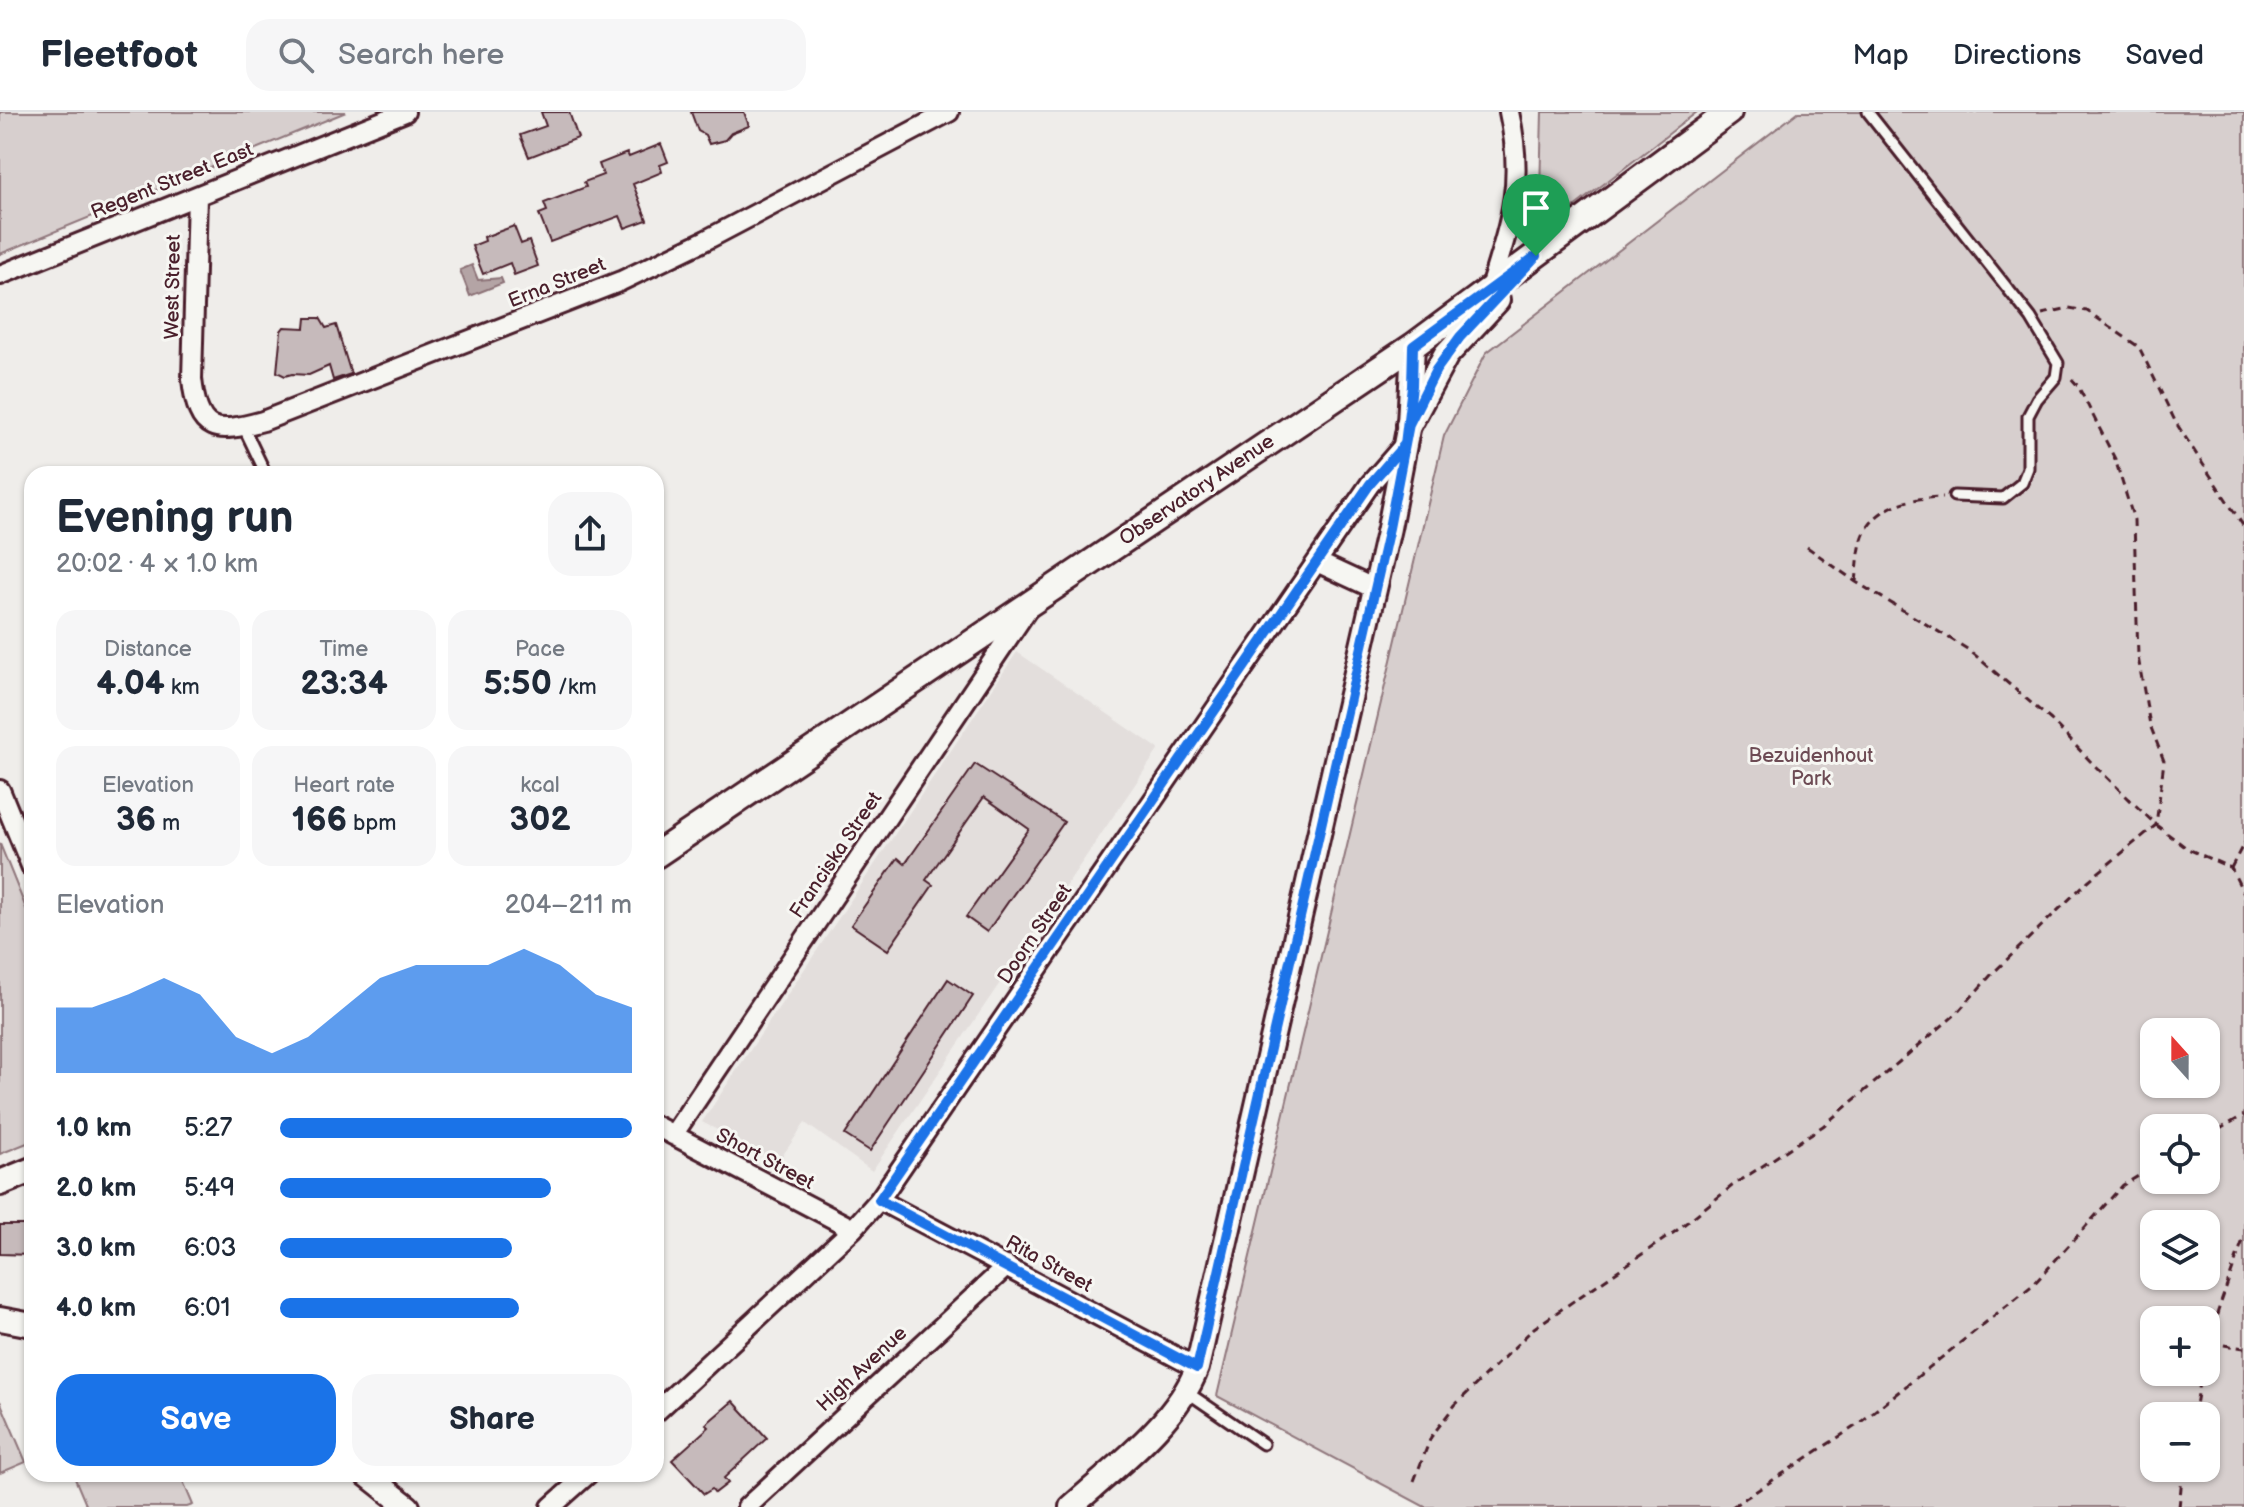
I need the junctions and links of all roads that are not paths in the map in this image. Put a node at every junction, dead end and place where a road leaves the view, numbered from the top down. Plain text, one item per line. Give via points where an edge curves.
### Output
1 (405, 112) edge
2 (949, 112) edge
3 (1509, 112) edge
4 (1729, 112) edge
5 (1868, 112) edge
6 (197, 196) junction
7 (1536, 256) junction
8 (0, 275) edge
9 (1489, 291) junction
10 (1413, 346) junction
11 (192, 379) joint
12 (243, 426) junction
13 (1407, 434) junction
14 (262, 466) edge
15 (1954, 496) road end
16 (1317, 562) junction
17 (1375, 589) junction
18 (1035, 598) junction
19 (0, 790) edge
20 (24, 848) edge
21 (664, 850) edge
22 (664, 1131) edge
23 (24, 1173) edge
24 (0, 1183) edge
25 (879, 1200) junction
26 (853, 1229) junction
27 (1007, 1266) junction
28 (0, 1319) edge
29 (24, 1324) edge
30 (1197, 1368) junction
31 (1187, 1392) junction
32 (664, 1405) edge
33 (1263, 1444) dead end
34 (376, 1482) edge
35 (579, 1482) edge
36 (408, 1507) edge
37 (551, 1507) edge
38 (747, 1507) edge
39 (1071, 1507) edge

1 - 6 street, Regent Street East
2 - 12 street, Erna Street via 621,281
3 - 9 street via 1516,196
4 - 7 main road, Observatory Avenue
5 - 15 lane via 2031,318 2059,370 2028,416 2028,468 2022,483 2003,498
6 - 8 street, Regent Street East
6 - 11 street, West Street
7 - 9 main road, Observatory Avenue
7 - 13 main road via 1446,355
9 - 10 main road, Observatory Avenue
10 - 13 street
10 - 18 main road, Observatory Avenue
11 - 12 street, Erna Street via 202,418 218,429
12 - 14 lane
13 - 16 street, Doorn Street
13 - 17 street
16 - 17 street
16 - 25 street, Doorn Street
17 - 30 street
18 - 21 main road, Observatory Avenue
18 - 22 street, Franciska Street
19 - 20 street
22 - 26 street, Short Street
23 - 24 main road
25 - 26 street, Doorn Street
25 - 27 street, Rita Street
26 - 32 street, Doorn Street
27 - 30 street, Rita Street
27 - 38 street, High Avenue
28 - 29 street
30 - 31 street
31 - 33 lane
31 - 39 street via 1165,1420
34 - 36 street
35 - 37 street

